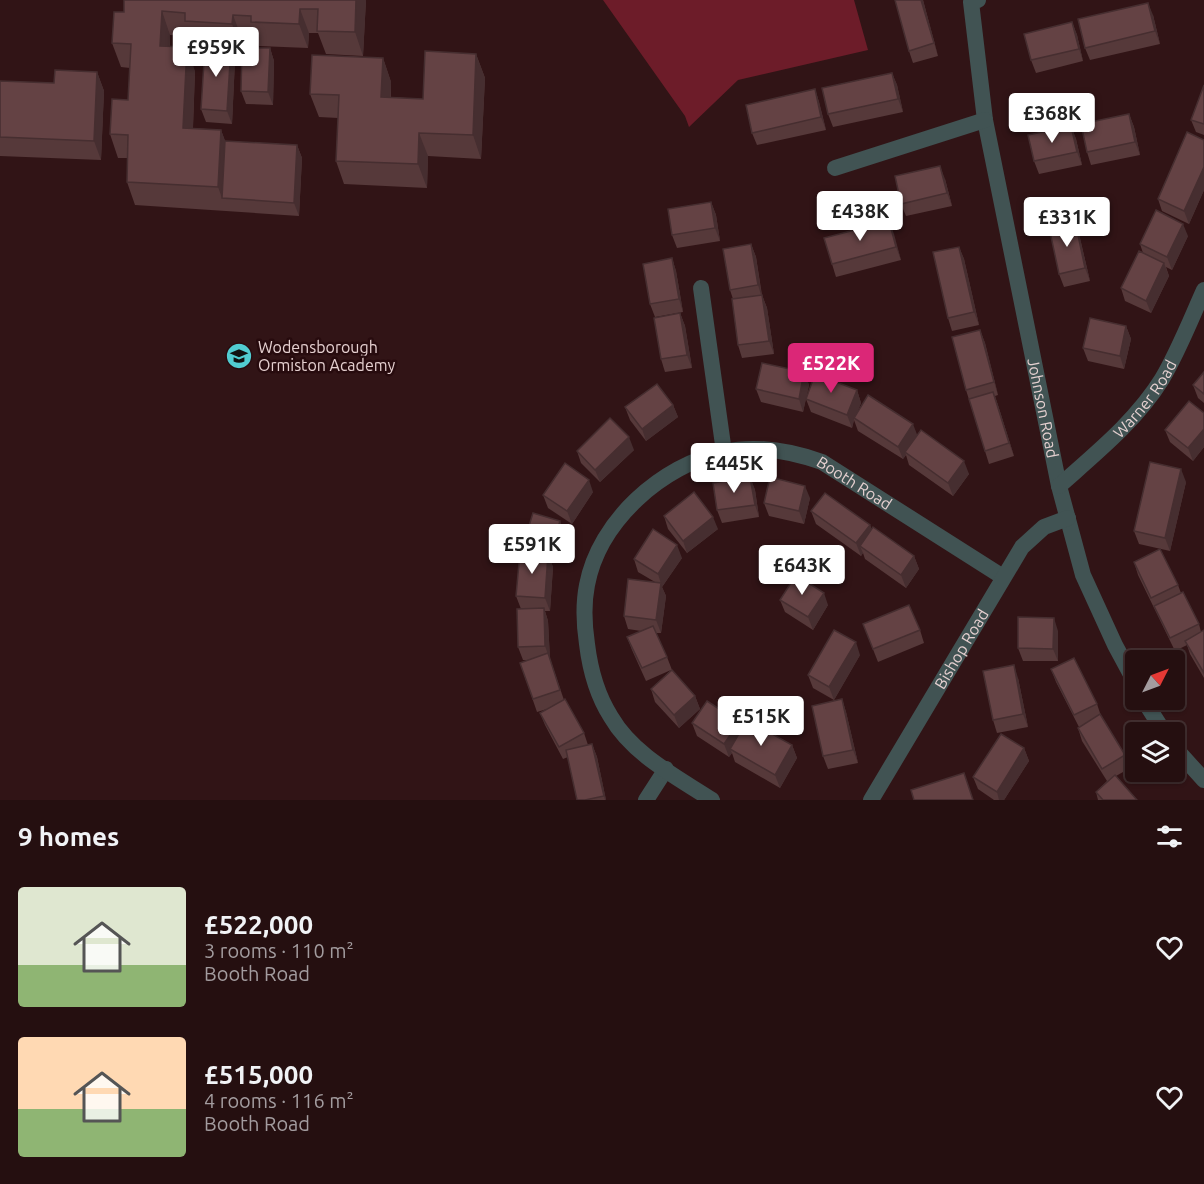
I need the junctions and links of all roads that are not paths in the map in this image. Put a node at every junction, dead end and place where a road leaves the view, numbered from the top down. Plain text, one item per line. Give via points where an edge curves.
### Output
1 (974, 1) edge
2 (985, 120) junction
3 (835, 168) dead end
4 (701, 288) dead end
5 (1204, 291) edge
6 (724, 452) junction
7 (1059, 486) junction
8 (1068, 518) junction
9 (1003, 577) junction
10 (1125, 664) edge
11 (1185, 759) edge
12 (666, 769) junction
13 (1204, 780) edge
14 (646, 800) edge
15 (712, 800) edge
16 (871, 800) edge

1 - 2 street, Johnson Road
2 - 3 street
2 - 7 street, Johnson Road
4 - 6 street
5 - 7 street, Warner Road via 1162,379 1110,441
6 - 9 street, Booth Road via 795,452 822,462
6 - 12 street, Booth Road via 680,467 631,504 609,532 587,584 583,617 596,687 610,717 624,735
7 - 8 street, Johnson Road
8 - 9 street, Bishop Road via 1033,536
8 - 10 street, Johnson Road via 1083,574
9 - 16 street, Bishop Road
11 - 13 street
12 - 14 street
12 - 15 street, Booth Road

